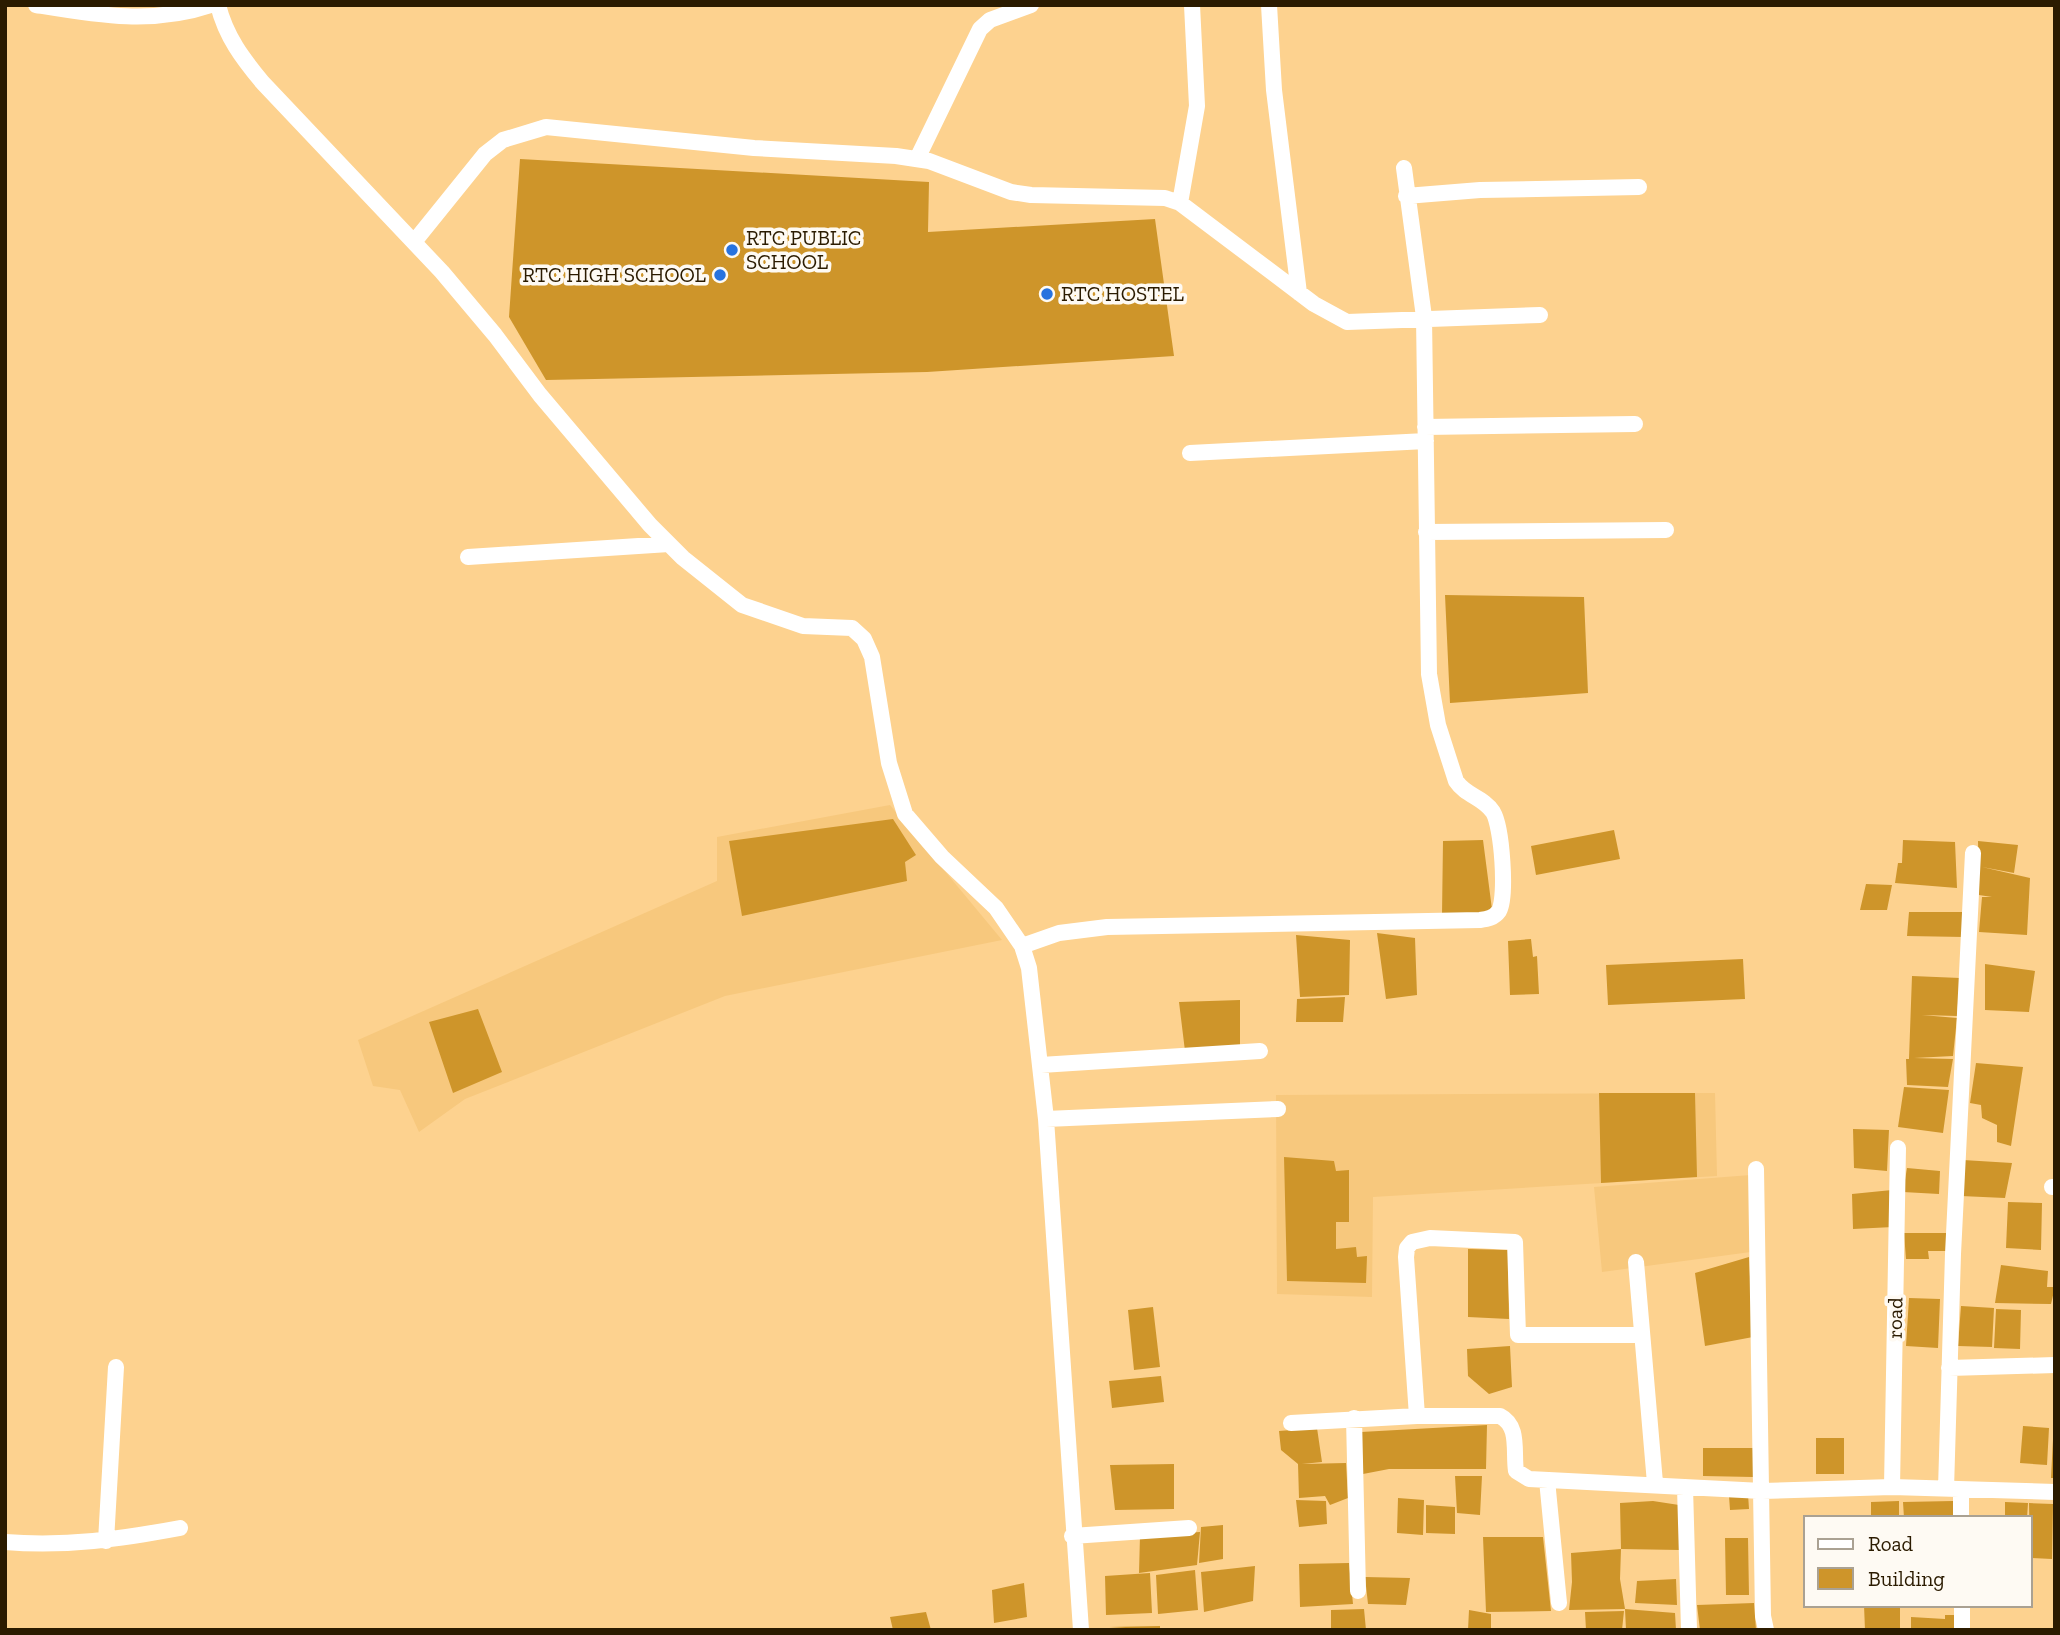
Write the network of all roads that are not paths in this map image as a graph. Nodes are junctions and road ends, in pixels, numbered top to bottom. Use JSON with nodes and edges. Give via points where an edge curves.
{"nodes":[{"id":1,"x":36,"y":5,"type":"edge"},
{"id":2,"x":211,"y":5,"type":"edge"},
{"id":3,"x":218,"y":5,"type":"edge"},
{"id":4,"x":1031,"y":5,"type":"edge"},
{"id":5,"x":1192,"y":5,"type":"edge"},
{"id":6,"x":1269,"y":5,"type":"edge"},
{"id":7,"x":917,"y":159,"type":"junction"},
{"id":8,"x":1404,"y":169,"type":"dead end"},
{"id":9,"x":1639,"y":187,"type":"dead end"},
{"id":10,"x":1406,"y":196,"type":"junction"},
{"id":11,"x":1180,"y":203,"type":"junction"},
{"id":12,"x":414,"y":242,"type":"junction"},
{"id":13,"x":1299,"y":293,"type":"junction"},
{"id":14,"x":1540,"y":315,"type":"dead end"},
{"id":15,"x":1424,"y":317,"type":"junction"},
{"id":16,"x":1635,"y":424,"type":"dead end"},
{"id":17,"x":1426,"y":434,"type":"junction"},
{"id":18,"x":1190,"y":453,"type":"dead end"},
{"id":19,"x":1666,"y":530,"type":"dead end"},
{"id":20,"x":1426,"y":532,"type":"junction"},
{"id":21,"x":669,"y":544,"type":"junction"},
{"id":22,"x":468,"y":557,"type":"dead end"},
{"id":23,"x":1973,"y":853,"type":"dead end"},
{"id":24,"x":1021,"y":946,"type":"junction"},
{"id":25,"x":1260,"y":1051,"type":"dead end"},
{"id":26,"x":1041,"y":1065,"type":"junction"},
{"id":27,"x":1278,"y":1110,"type":"dead end"},
{"id":28,"x":1046,"y":1119,"type":"junction"},
{"id":29,"x":1898,"y":1148,"type":"dead end"},
{"id":30,"x":1756,"y":1169,"type":"dead end"},
{"id":31,"x":1636,"y":1262,"type":"dead end"},
{"id":32,"x":1640,"y":1335,"type":"junction"},
{"id":33,"x":2055,"y":1365,"type":"edge"},
{"id":34,"x":116,"y":1367,"type":"dead end"},
{"id":35,"x":1949,"y":1368,"type":"junction"},
{"id":36,"x":1417,"y":1416,"type":"junction"},
{"id":37,"x":1354,"y":1418,"type":"junction"},
{"id":38,"x":1290,"y":1423,"type":"dead end"},
{"id":39,"x":1547,"y":1480,"type":"junction"},
{"id":40,"x":1655,"y":1483,"type":"junction"},
{"id":41,"x":1685,"y":1487,"type":"junction"},
{"id":42,"x":1892,"y":1487,"type":"junction"},
{"id":43,"x":1954,"y":1489,"type":"junction"},
{"id":44,"x":1762,"y":1491,"type":"junction"},
{"id":45,"x":2055,"y":1492,"type":"edge"},
{"id":46,"x":1961,"y":1516,"type":"edge"},
{"id":47,"x":180,"y":1528,"type":"dead end"},
{"id":48,"x":1189,"y":1528,"type":"dead end"},
{"id":49,"x":1072,"y":1536,"type":"junction"},
{"id":50,"x":106,"y":1541,"type":"junction"},
{"id":51,"x":5,"y":1542,"type":"edge"},
{"id":52,"x":1358,"y":1591,"type":"dead end"},
{"id":53,"x":1559,"y":1603,"type":"dead end"},
{"id":54,"x":1962,"y":1607,"type":"edge"},
{"id":55,"x":1081,"y":1630,"type":"edge"},
{"id":56,"x":1689,"y":1630,"type":"edge"},
{"id":57,"x":1766,"y":1630,"type":"edge"},
{"id":58,"x":1962,"y":1630,"type":"edge"}],
"edges":[{"from":1,"to":2,"type":"street","via":[[146,18],[170,17]]},
{"from":3,"to":12,"type":"street","via":[[239,54]]},
{"from":4,"to":7,"type":"street","via":[[980,29]]},
{"from":5,"to":11,"type":"street","via":[[1197,106]]},
{"from":6,"to":13,"type":"street","via":[[1274,90]]},
{"from":7,"to":11,"type":"street","via":[[1021,194],[1141,196]]},
{"from":7,"to":12,"type":"street","via":[[546,127],[503,140],[485,154]]},
{"from":8,"to":10,"type":"street"},
{"from":9,"to":10,"type":"street"},
{"from":10,"to":15,"type":"street"},
{"from":11,"to":13,"type":"street"},
{"from":12,"to":21,"type":"street"},
{"from":13,"to":15,"type":"street","via":[[1347,322]]},
{"from":14,"to":15,"type":"street"},
{"from":15,"to":17,"type":"street"},
{"from":16,"to":17,"type":"street"},
{"from":17,"to":18,"type":"street"},
{"from":17,"to":20,"type":"street"},
{"from":19,"to":20,"type":"street"},
{"from":20,"to":24,"type":"street","via":[[1432,696],[1455,781],[1463,792],[1483,801],[1498,825],[1502,897],[1493,917],[1107,927],[1059,933]]},
{"from":21,"to":22,"type":"street"},
{"from":21,"to":24,"type":"street","via":[[742,605],[803,626],[852,628],[864,639],[872,657],[889,763],[905,814],[996,908]]},
{"from":23,"to":35,"type":"street"},
{"from":24,"to":26,"type":"street","via":[[1034,996]]},
{"from":25,"to":26,"type":"street"},
{"from":26,"to":28,"type":"street"},
{"from":27,"to":28,"type":"street"},
{"from":28,"to":49,"type":"street"},
{"from":29,"to":42,"type":"street","name":"road"},
{"from":30,"to":44,"type":"street"},
{"from":31,"to":32,"type":"street"},
{"from":32,"to":36,"type":"street","via":[[1518,1335],[1515,1242],[1420,1238],[1407,1248],[1406,1257]]},
{"from":32,"to":40,"type":"street"},
{"from":33,"to":35,"type":"street"},
{"from":34,"to":50,"type":"street"},
{"from":35,"to":43,"type":"street"},
{"from":36,"to":37,"type":"street"},
{"from":36,"to":39,"type":"street","via":[[1500,1416],[1509,1420],[1516,1471],[1522,1478]]},
{"from":37,"to":38,"type":"street"},
{"from":37,"to":52,"type":"street"},
{"from":39,"to":40,"type":"street"},
{"from":39,"to":53,"type":"street"},
{"from":40,"to":41,"type":"street"},
{"from":41,"to":44,"type":"street"},
{"from":41,"to":56,"type":"street"},
{"from":42,"to":43,"type":"street"},
{"from":42,"to":44,"type":"street"},
{"from":43,"to":45,"type":"street"},
{"from":43,"to":46,"type":"street"},
{"from":44,"to":57,"type":"street"},
{"from":47,"to":50,"type":"street"},
{"from":48,"to":49,"type":"street"},
{"from":49,"to":55,"type":"street"},
{"from":50,"to":51,"type":"street","via":[[67,1545]]},
{"from":54,"to":58,"type":"street"}]}
